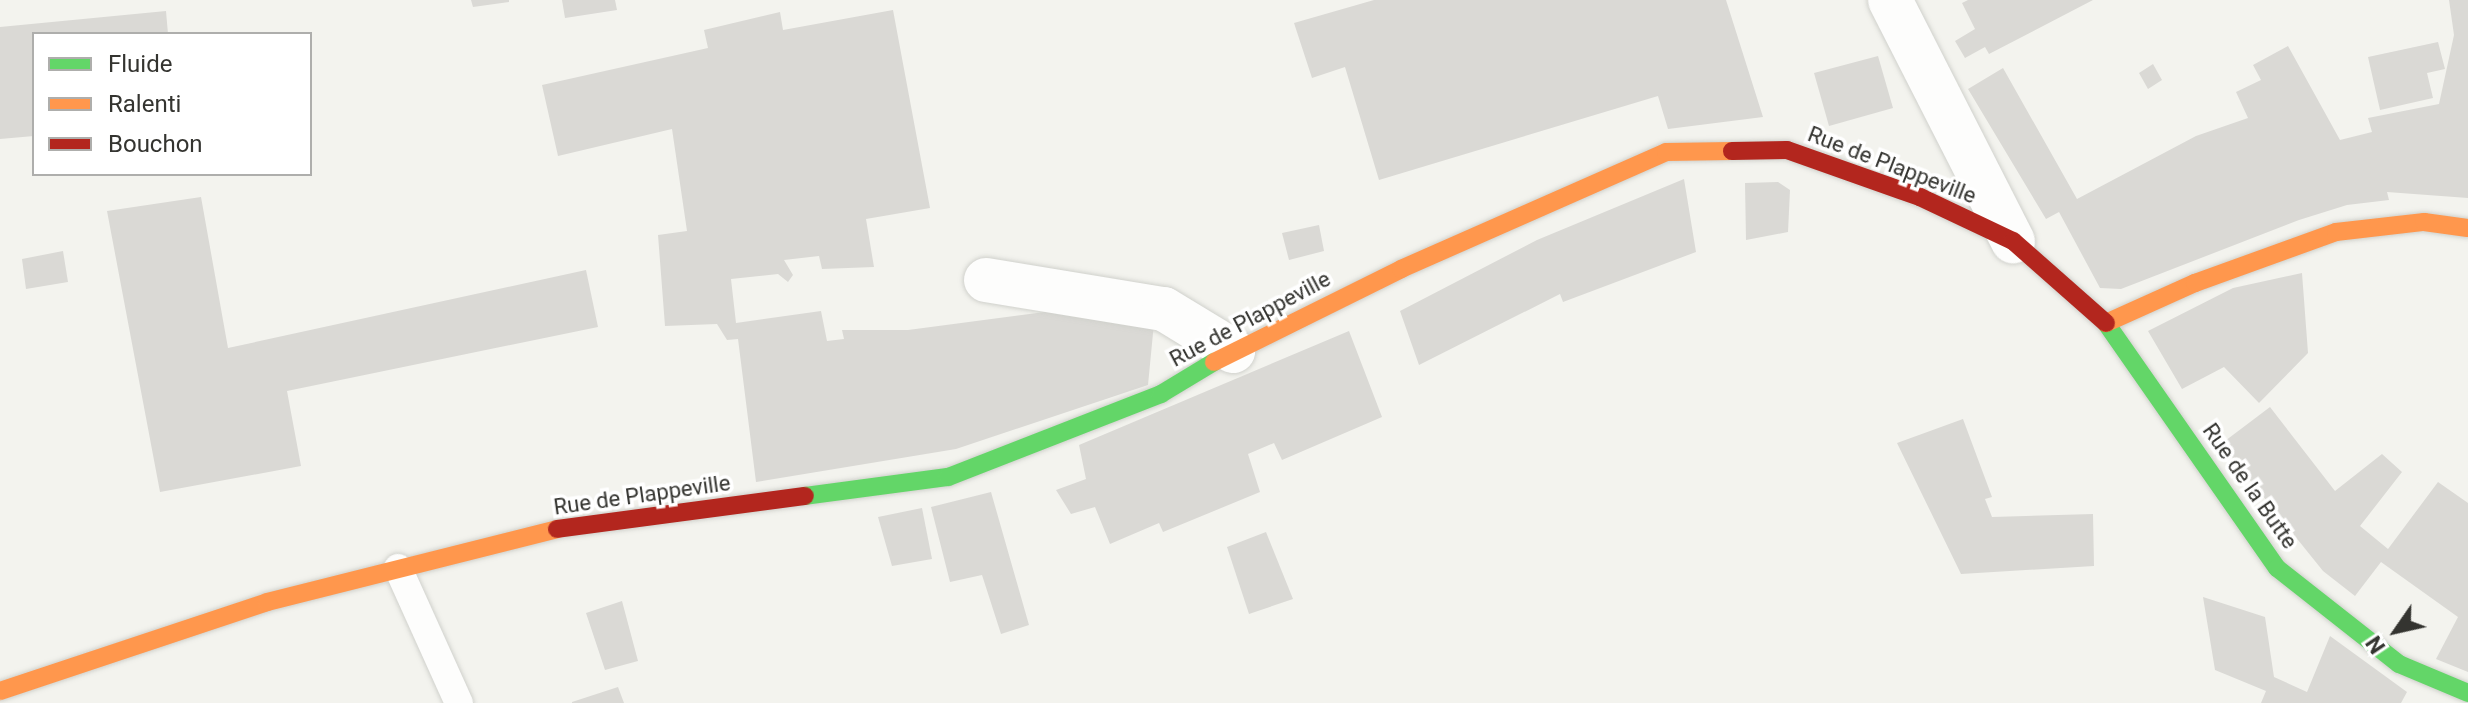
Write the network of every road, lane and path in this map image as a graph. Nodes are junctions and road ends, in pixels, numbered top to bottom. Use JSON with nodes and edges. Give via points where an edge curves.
{"nodes":[{"id":1,"x":1890,"y":0,"type":"edge"},
{"id":2,"x":2468,"y":228,"type":"edge"},
{"id":3,"x":2013,"y":241,"type":"junction"},
{"id":4,"x":986,"y":280,"type":"dead end"},
{"id":5,"x":2106,"y":323,"type":"junction"},
{"id":6,"x":1233,"y":351,"type":"junction"},
{"id":7,"x":398,"y":568,"type":"junction"},
{"id":8,"x":0,"y":691,"type":"edge"},
{"id":9,"x":2468,"y":693,"type":"edge"},
{"id":10,"x":459,"y":703,"type":"edge"}],
"edges":[{"from":1,"to":3,"type":"street"},
{"from":2,"to":5,"type":"street","via":[[2424,222],[2336,232],[2195,283]]},
{"from":3,"to":5,"type":"street","name":"Rue de Plappeville"},
{"from":3,"to":6,"type":"street","name":"Rue de Plappeville","via":[[1920,197],[1787,150],[1666,152],[1401,269]]},
{"from":4,"to":6,"type":"street","via":[[1164,309]]},
{"from":5,"to":9,"type":"street","name":"Rue de la Butte","via":[[2277,568],[2399,664]]},
{"from":6,"to":7,"type":"street","name":"Rue de Plappeville","via":[[1161,394],[948,477],[553,530]]},
{"from":7,"to":8,"type":"street","name":"Rue de Plappeville","via":[[267,602]]},
{"from":7,"to":10,"type":"lane"}]}
